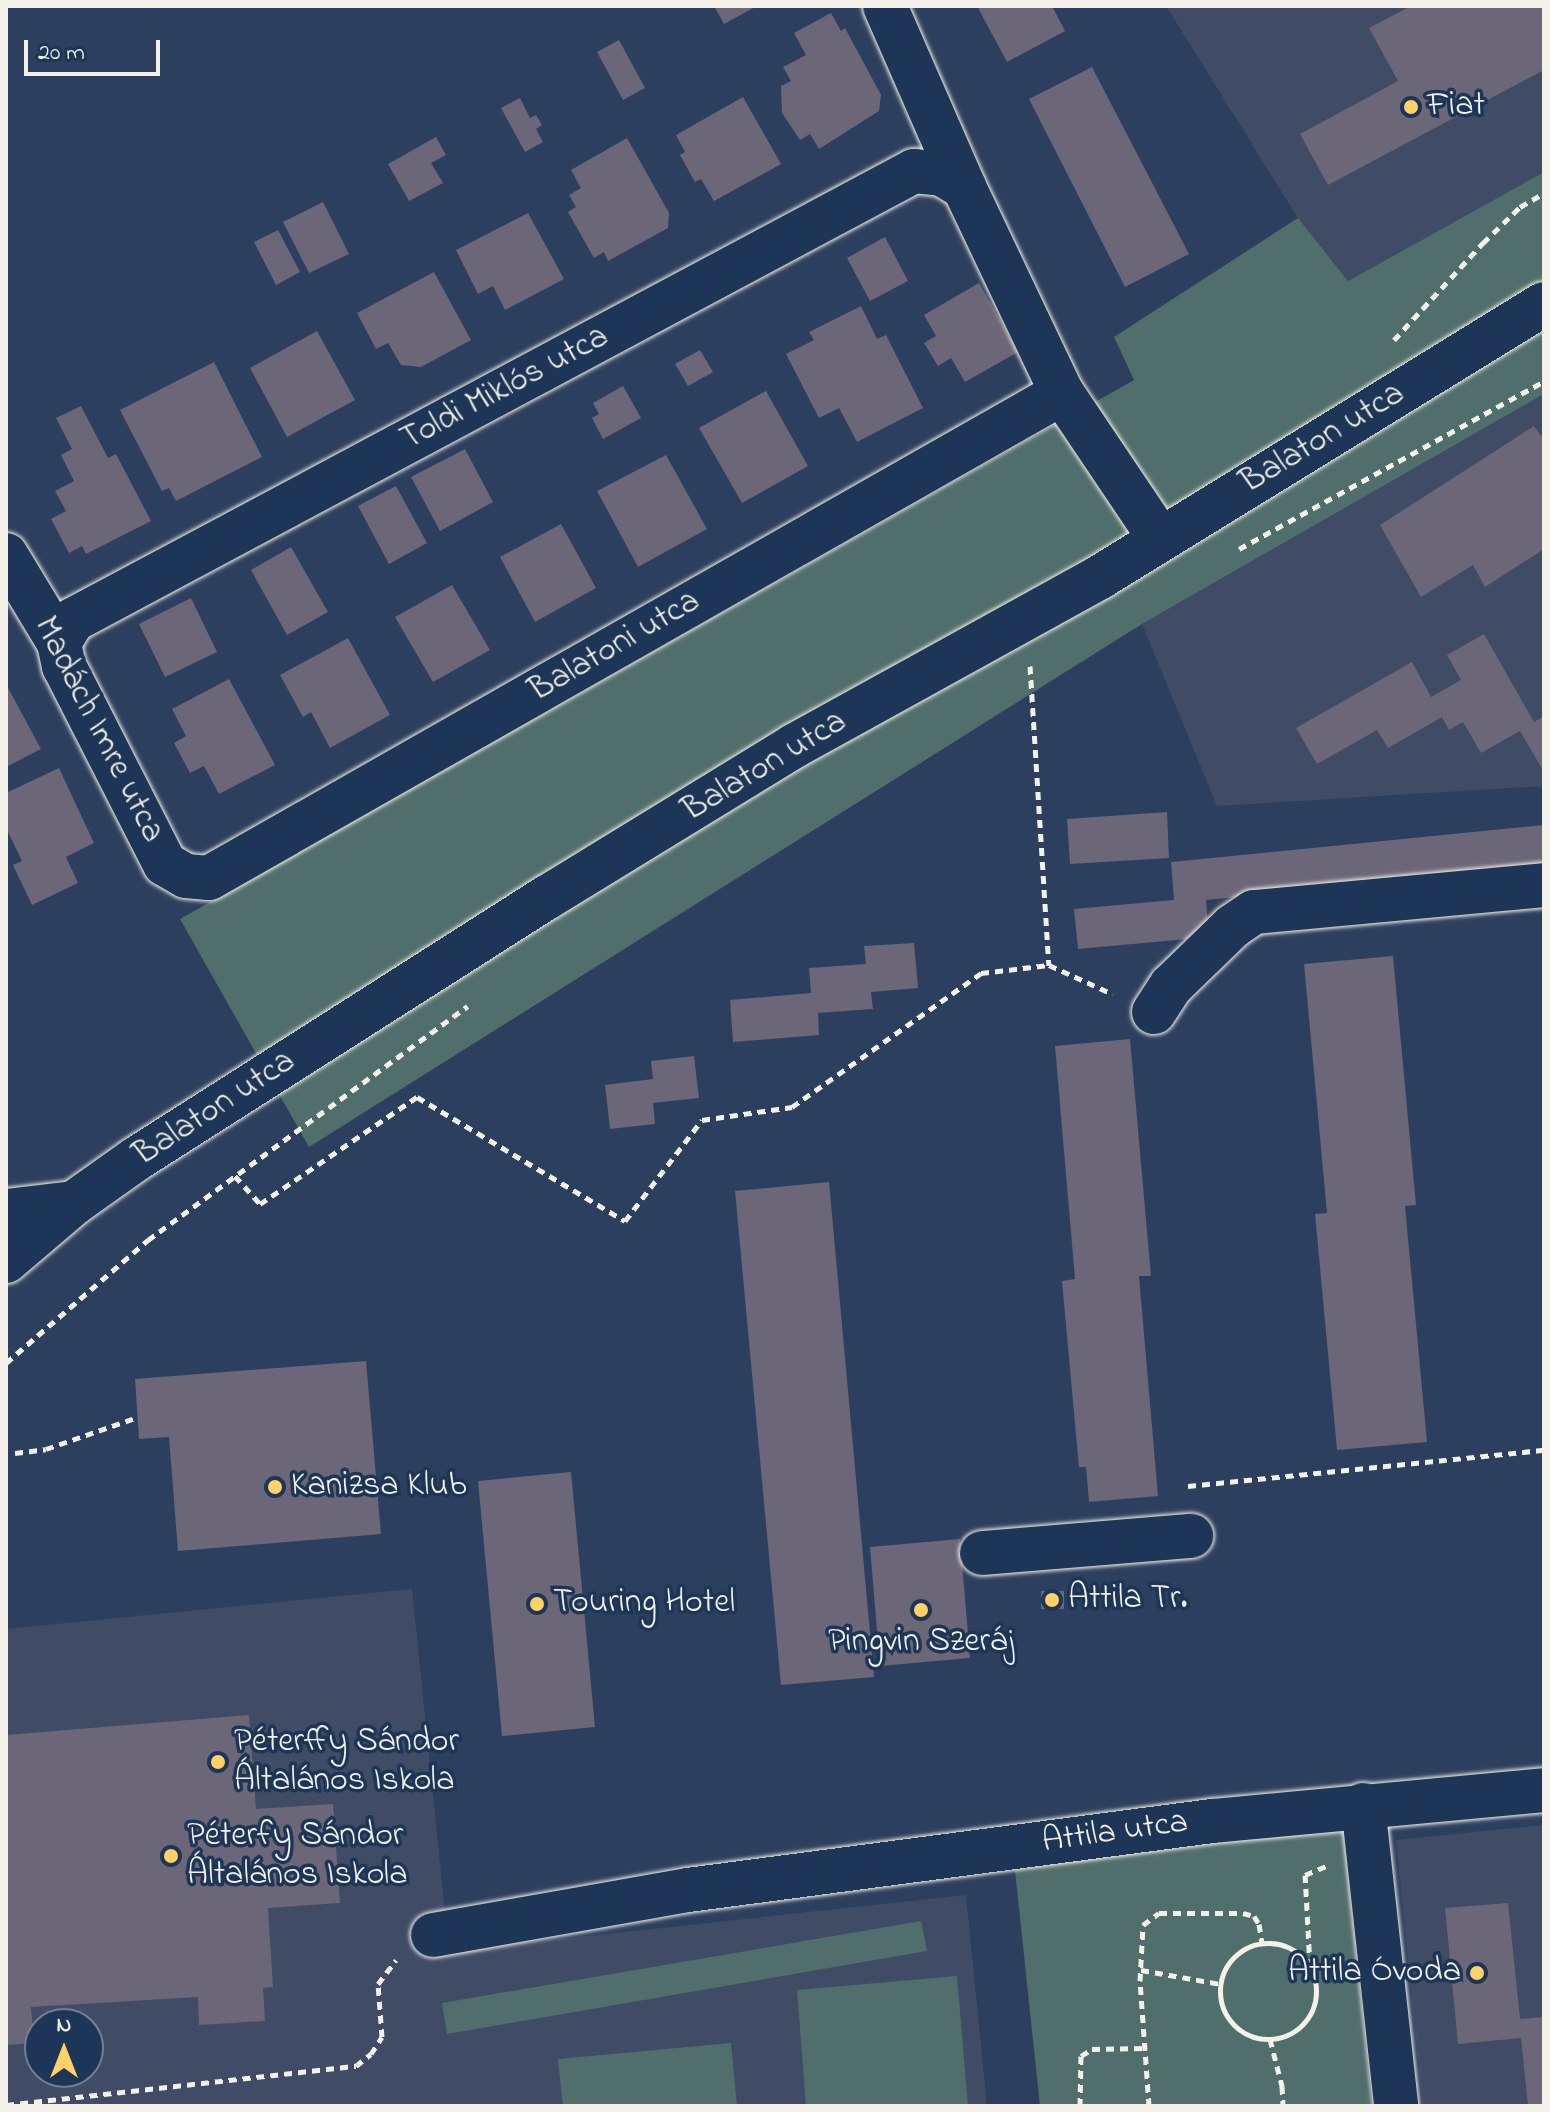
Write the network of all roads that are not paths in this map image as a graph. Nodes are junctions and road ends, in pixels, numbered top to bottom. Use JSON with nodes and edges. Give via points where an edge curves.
{"nodes":[{"id":1,"x":885,"y":6,"type":"edge"},
{"id":2,"x":964,"y":187,"type":"junction"},
{"id":3,"x":1544,"y":304,"type":"edge"},
{"id":4,"x":1062,"y":393,"type":"junction"},
{"id":5,"x":1160,"y":539,"type":"junction"},
{"id":6,"x":6,"y":555,"type":"edge"},
{"id":7,"x":59,"y":643,"type":"junction"},
{"id":8,"x":165,"y":864,"type":"joint"},
{"id":9,"x":1544,"y":885,"type":"edge"},
{"id":10,"x":1154,"y":1012,"type":"road end"},
{"id":11,"x":74,"y":1203,"type":"junction"},
{"id":12,"x":6,"y":1211,"type":"edge"},
{"id":13,"x":6,"y":1261,"type":"edge"},
{"id":14,"x":1191,"y":1536,"type":"dead end"},
{"id":15,"x":982,"y":1553,"type":"dead end"},
{"id":16,"x":1544,"y":1790,"type":"edge"},
{"id":17,"x":1365,"y":1826,"type":"junction"},
{"id":18,"x":433,"y":1935,"type":"road end"},
{"id":19,"x":1396,"y":2106,"type":"edge"}],
"edges":[{"from":1,"to":2,"type":"street"},
{"from":2,"to":4,"type":"street"},
{"from":2,"to":7,"type":"street","name":"Toldi Miklós utca","via":[[942,174],[914,171],[73,620]]},
{"from":3,"to":5,"type":"street","name":"Balaton utca"},
{"from":4,"to":5,"type":"street"},
{"from":4,"to":8,"type":"street","name":"Balatoni utca","via":[[209,878],[186,876]]},
{"from":5,"to":11,"type":"street","name":"Balaton utca","via":[[742,778]]},
{"from":6,"to":7,"type":"street","name":"Madách Imre utca"},
{"from":7,"to":8,"type":"street","name":"Madách Imre utca","via":[[64,666]]},
{"from":9,"to":10,"type":"street","via":[[1254,912],[1171,986]]},
{"from":11,"to":12,"type":"street"},
{"from":11,"to":13,"type":"street","name":"Balaton utca"},
{"from":14,"to":15,"type":"street"},
{"from":16,"to":17,"type":"street","name":"Attila utca"},
{"from":17,"to":18,"type":"street","name":"Attila utca","via":[[1212,1821],[688,1890]]},
{"from":17,"to":19,"type":"street"}]}
